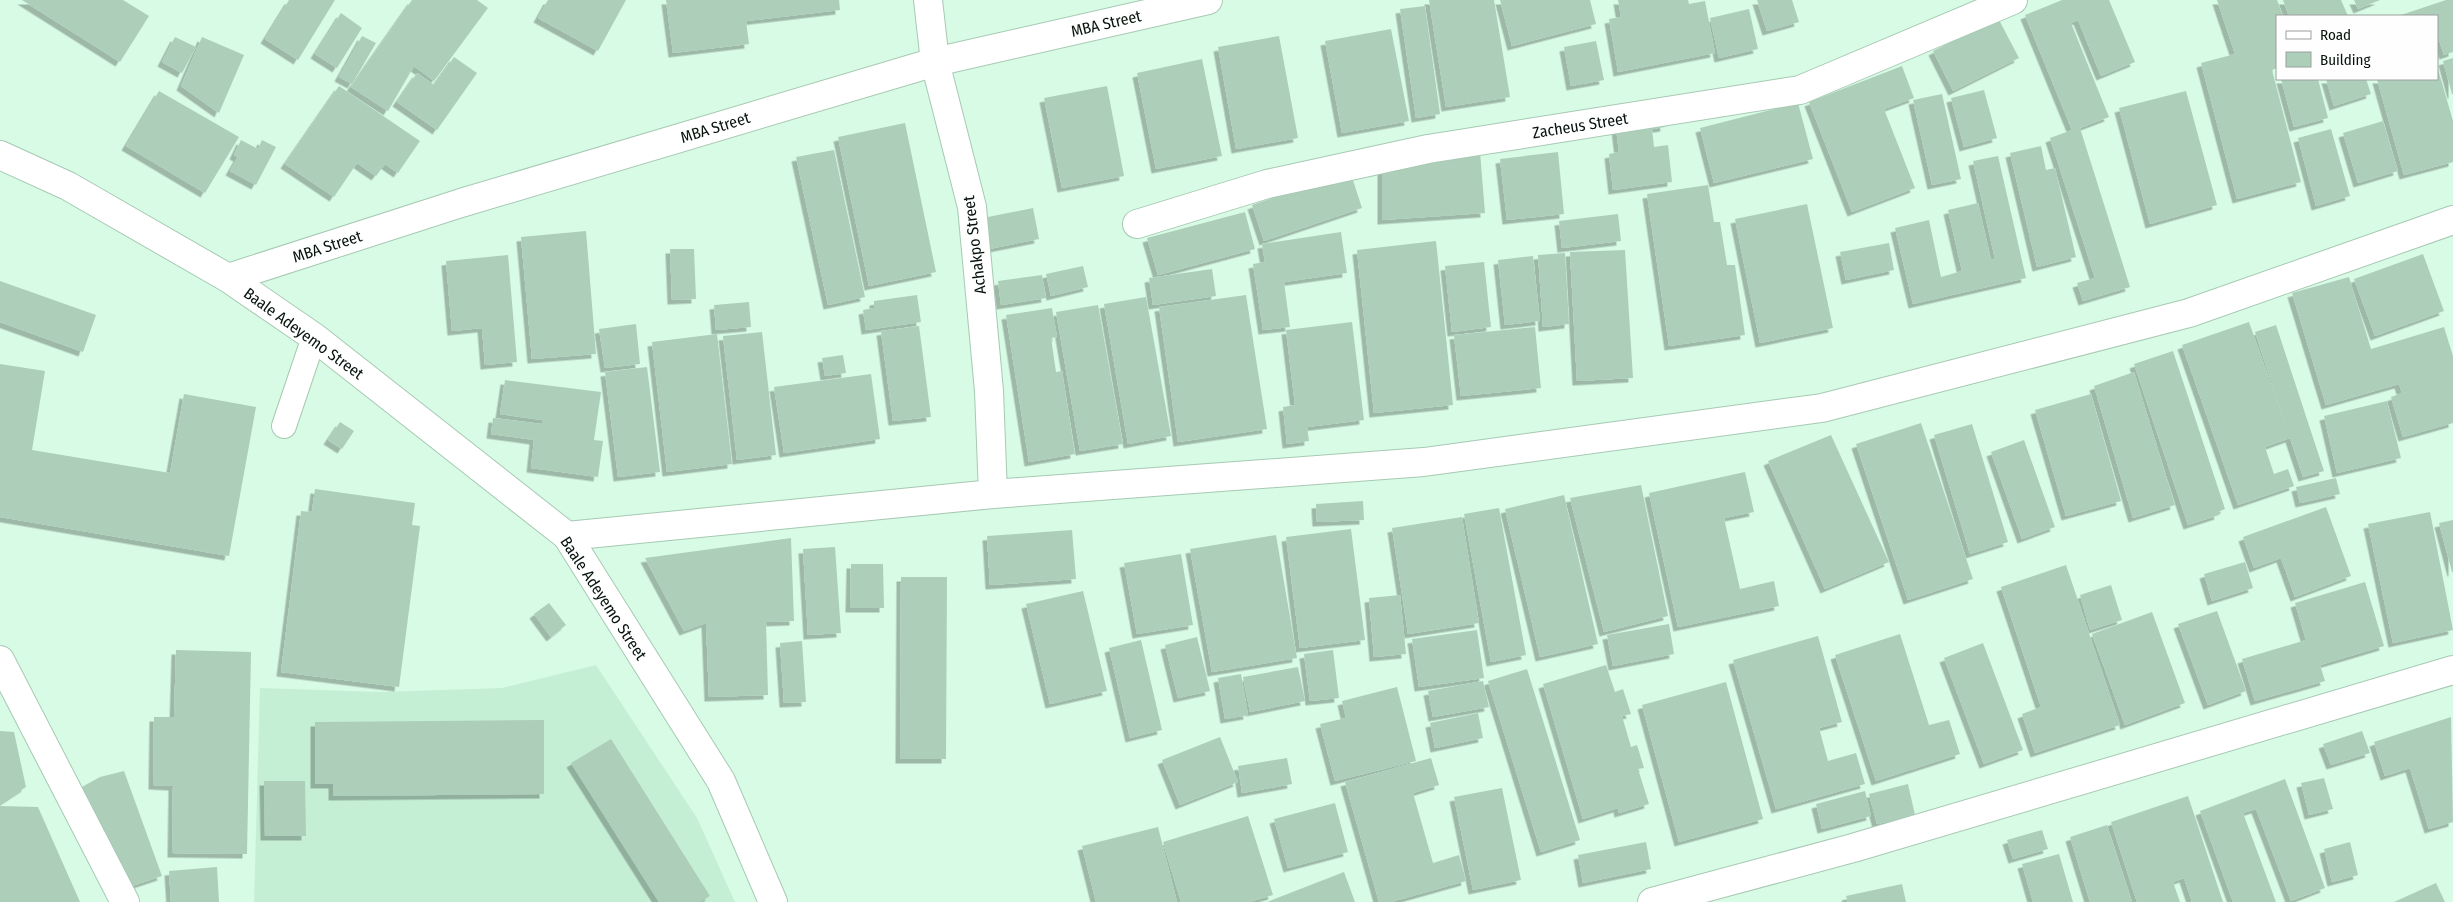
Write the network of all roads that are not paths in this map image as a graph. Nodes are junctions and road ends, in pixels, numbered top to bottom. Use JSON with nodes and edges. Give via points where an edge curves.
{"nodes":[{"id":1,"x":928,"y":0,"type":"edge"},
{"id":2,"x":1208,"y":0,"type":"edge"},
{"id":3,"x":2013,"y":0,"type":"edge"},
{"id":4,"x":934,"y":62,"type":"junction"},
{"id":5,"x":0,"y":155,"type":"edge"},
{"id":6,"x":2453,"y":220,"type":"edge"},
{"id":7,"x":1137,"y":224,"type":"dead end"},
{"id":8,"x":228,"y":278,"type":"junction"},
{"id":9,"x":314,"y":337,"type":"junction"},
{"id":10,"x":284,"y":426,"type":"dead end"},
{"id":11,"x":993,"y":494,"type":"junction"},
{"id":12,"x":567,"y":536,"type":"junction"},
{"id":13,"x":0,"y":660,"type":"edge"},
{"id":14,"x":2453,"y":670,"type":"edge"},
{"id":15,"x":125,"y":902,"type":"edge"},
{"id":16,"x":773,"y":902,"type":"edge"},
{"id":17,"x":1652,"y":902,"type":"edge"}],
"edges":[{"from":1,"to":4,"type":"street","name":"Achakpo Street"},
{"from":2,"to":4,"type":"street","name":"MBA Street"},
{"from":3,"to":7,"type":"street","name":"Zacheus Street","via":[[1800,90],[1428,149],[1267,184]]},
{"from":4,"to":8,"type":"street","name":"MBA Street","via":[[461,203]]},
{"from":4,"to":11,"type":"street","name":"Achakpo Street","via":[[972,207],[989,391]]},
{"from":5,"to":8,"type":"street","name":"Baale Adeyemo Street","via":[[68,186]]},
{"from":6,"to":11,"type":"street","via":[[2189,314],[1822,408],[1424,462]]},
{"from":8,"to":9,"type":"street","name":"Baale Adeyemo Street"},
{"from":9,"to":10,"type":"lane"},
{"from":9,"to":12,"type":"street","name":"Baale Adeyemo Street"},
{"from":11,"to":12,"type":"street"},
{"from":12,"to":16,"type":"street","name":"Baale Adeyemo Street","via":[[721,781]]},
{"from":13,"to":15,"type":"street"},
{"from":14,"to":17,"type":"street","via":[[1853,848]]}]}
